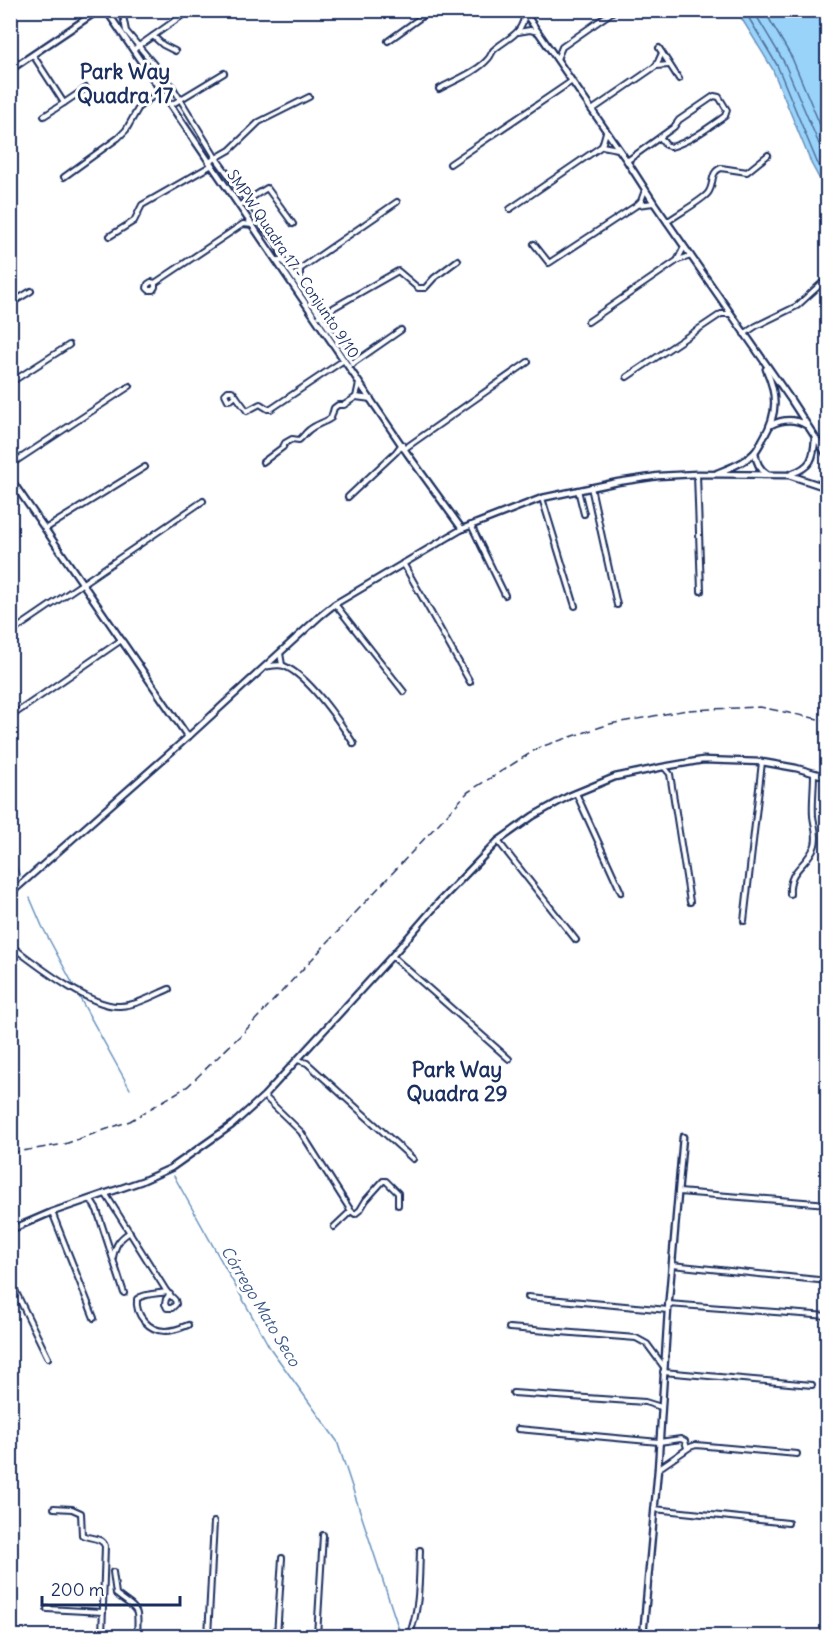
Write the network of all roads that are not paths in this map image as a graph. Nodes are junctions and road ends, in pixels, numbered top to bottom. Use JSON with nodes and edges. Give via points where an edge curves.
{"nodes":[{"id":1,"x":106,"y":10,"type":"edge"},
{"id":2,"x":122,"y":10,"type":"edge"},
{"id":3,"x":190,"y":10,"type":"edge"},
{"id":4,"x":431,"y":10,"type":"edge"},
{"id":5,"x":615,"y":10,"type":"edge"},
{"id":6,"x":96,"y":11,"type":"edge"},
{"id":7,"x":524,"y":12,"type":"edge"},
{"id":8,"x":538,"y":32,"type":"junction"},
{"id":9,"x":517,"y":33,"type":"junction"},
{"id":10,"x":153,"y":36,"type":"junction"},
{"id":11,"x":388,"y":41,"type":"dead end"},
{"id":12,"x":562,"y":47,"type":"junction"},
{"id":13,"x":136,"y":48,"type":"junction"},
{"id":14,"x":550,"y":48,"type":"junction"},
{"id":15,"x":175,"y":51,"type":"dead end"},
{"id":16,"x":33,"y":55,"type":"junction"},
{"id":17,"x":557,"y":59,"type":"junction"},
{"id":18,"x":669,"y":65,"type":"junction"},
{"id":19,"x":656,"y":66,"type":"junction"},
{"id":20,"x":10,"y":70,"type":"edge"},
{"id":21,"x":224,"y":73,"type":"dead end"},
{"id":22,"x":679,"y":79,"type":"dead end"},
{"id":23,"x":572,"y":81,"type":"junction"},
{"id":24,"x":86,"y":88,"type":"dead end"},
{"id":25,"x":439,"y":89,"type":"dead end"},
{"id":26,"x":161,"y":90,"type":"junction"},
{"id":27,"x":309,"y":97,"type":"dead end"},
{"id":28,"x":180,"y":99,"type":"junction"},
{"id":29,"x":64,"y":103,"type":"junction"},
{"id":30,"x":171,"y":105,"type":"junction"},
{"id":31,"x":592,"y":110,"type":"junction"},
{"id":32,"x":44,"y":116,"type":"dead end"},
{"id":33,"x":606,"y":132,"type":"junction"},
{"id":34,"x":660,"y":137,"type":"junction"},
{"id":35,"x":602,"y":146,"type":"junction"},
{"id":36,"x":618,"y":149,"type":"junction"},
{"id":37,"x":768,"y":155,"type":"dead end"},
{"id":38,"x":216,"y":158,"type":"junction"},
{"id":39,"x":627,"y":161,"type":"junction"},
{"id":40,"x":211,"y":164,"type":"junction"},
{"id":41,"x":450,"y":164,"type":"dead end"},
{"id":42,"x":64,"y":177,"type":"dead end"},
{"id":43,"x":645,"y":190,"type":"junction"},
{"id":44,"x":247,"y":201,"type":"junction"},
{"id":45,"x":397,"y":202,"type":"dead end"},
{"id":46,"x":654,"y":203,"type":"junction"},
{"id":47,"x":240,"y":205,"type":"junction"},
{"id":48,"x":637,"y":205,"type":"junction"},
{"id":49,"x":510,"y":209,"type":"dead end"},
{"id":50,"x":246,"y":214,"type":"junction"},
{"id":51,"x":667,"y":222,"type":"junction"},
{"id":52,"x":243,"y":224,"type":"junction"},
{"id":53,"x":292,"y":224,"type":"dead end"},
{"id":54,"x":254,"y":225,"type":"junction"},
{"id":55,"x":110,"y":237,"type":"dead end"},
{"id":56,"x":534,"y":244,"type":"dead end"},
{"id":57,"x":684,"y":247,"type":"junction"},
{"id":58,"x":691,"y":256,"type":"junction"},
{"id":59,"x":458,"y":260,"type":"dead end"},
{"id":60,"x":678,"y":260,"type":"junction"},
{"id":61,"x":281,"y":261,"type":"junction"},
{"id":62,"x":300,"y":269,"type":"junction"},
{"id":63,"x":155,"y":283,"type":"dead end"},
{"id":64,"x":821,"y":284,"type":"dead end"},
{"id":65,"x":300,"y":285,"type":"junction"},
{"id":66,"x":31,"y":291,"type":"dead end"},
{"id":67,"x":300,"y":294,"type":"junction"},
{"id":68,"x":10,"y":304,"type":"edge"},
{"id":69,"x":724,"y":304,"type":"junction"},
{"id":70,"x":721,"y":314,"type":"junction"},
{"id":71,"x":730,"y":314,"type":"junction"},
{"id":72,"x":318,"y":317,"type":"junction"},
{"id":73,"x":588,"y":322,"type":"dead end"},
{"id":74,"x":401,"y":330,"type":"dead end"},
{"id":75,"x":744,"y":334,"type":"junction"},
{"id":76,"x":69,"y":345,"type":"dead end"},
{"id":77,"x":340,"y":353,"type":"junction"},
{"id":78,"x":344,"y":360,"type":"junction"},
{"id":79,"x":763,"y":361,"type":"junction"},
{"id":80,"x":528,"y":362,"type":"dead end"},
{"id":81,"x":337,"y":363,"type":"junction"},
{"id":82,"x":351,"y":365,"type":"junction"},
{"id":83,"x":627,"y":377,"type":"dead end"},
{"id":84,"x":359,"y":382,"type":"junction"},
{"id":85,"x":10,"y":383,"type":"edge"},
{"id":86,"x":130,"y":386,"type":"dead end"},
{"id":87,"x":236,"y":396,"type":"dead end"},
{"id":88,"x":356,"y":397,"type":"junction"},
{"id":89,"x":371,"y":399,"type":"junction"},
{"id":90,"x":771,"y":424,"type":"junction"},
{"id":91,"x":807,"y":425,"type":"junction"},
{"id":92,"x":815,"y":438,"type":"junction"},
{"id":93,"x":404,"y":448,"type":"junction"},
{"id":94,"x":396,"y":452,"type":"junction"},
{"id":95,"x":755,"y":452,"type":"junction"},
{"id":96,"x":828,"y":457,"type":"edge"},
{"id":97,"x":263,"y":462,"type":"dead end"},
{"id":98,"x":10,"y":465,"type":"edge"},
{"id":99,"x":145,"y":468,"type":"dead end"},
{"id":100,"x":697,"y":474,"type":"junction"},
{"id":101,"x":713,"y":474,"type":"junction"},
{"id":102,"x":767,"y":474,"type":"junction"},
{"id":103,"x":789,"y":475,"type":"junction"},
{"id":104,"x":10,"y":478,"type":"edge"},
{"id":105,"x":591,"y":487,"type":"junction"},
{"id":106,"x":828,"y":488,"type":"edge"},
{"id":107,"x":578,"y":490,"type":"junction"},
{"id":108,"x":348,"y":497,"type":"dead end"},
{"id":109,"x":542,"y":498,"type":"junction"},
{"id":110,"x":202,"y":501,"type":"dead end"},
{"id":111,"x":584,"y":514,"type":"dead end"},
{"id":112,"x":471,"y":525,"type":"junction"},
{"id":113,"x":45,"y":529,"type":"junction"},
{"id":114,"x":462,"y":529,"type":"junction"},
{"id":115,"x":403,"y":563,"type":"junction"},
{"id":116,"x":82,"y":584,"type":"junction"},
{"id":117,"x":701,"y":591,"type":"dead end"},
{"id":118,"x":505,"y":595,"type":"dead end"},
{"id":119,"x":335,"y":604,"type":"junction"},
{"id":120,"x":617,"y":605,"type":"dead end"},
{"id":121,"x":575,"y":606,"type":"dead end"},
{"id":122,"x":10,"y":633,"type":"edge"},
{"id":123,"x":120,"y":640,"type":"junction"},
{"id":124,"x":280,"y":653,"type":"junction"},
{"id":125,"x":282,"y":665,"type":"junction"},
{"id":126,"x":265,"y":668,"type":"junction"},
{"id":127,"x":470,"y":682,"type":"dead end"},
{"id":128,"x":404,"y":692,"type":"dead end"},
{"id":129,"x":10,"y":717,"type":"edge"},
{"id":130,"x":188,"y":737,"type":"junction"},
{"id":131,"x":354,"y":744,"type":"dead end"},
{"id":132,"x":762,"y":762,"type":"junction"},
{"id":133,"x":674,"y":765,"type":"junction"},
{"id":134,"x":663,"y":767,"type":"junction"},
{"id":135,"x":814,"y":773,"type":"junction"},
{"id":136,"x":670,"y":774,"type":"junction"},
{"id":137,"x":828,"y":777,"type":"edge"},
{"id":138,"x":576,"y":793,"type":"junction"},
{"id":139,"x":498,"y":841,"type":"junction"},
{"id":140,"x":621,"y":892,"type":"dead end"},
{"id":141,"x":10,"y":894,"type":"edge"},
{"id":142,"x":790,"y":894,"type":"dead end"},
{"id":143,"x":690,"y":902,"type":"dead end"},
{"id":144,"x":744,"y":921,"type":"dead end"},
{"id":145,"x":576,"y":940,"type":"dead end"},
{"id":146,"x":10,"y":945,"type":"edge"},
{"id":147,"x":392,"y":956,"type":"junction"},
{"id":148,"x":169,"y":989,"type":"dead end"},
{"id":149,"x":304,"y":1052,"type":"junction"},
{"id":150,"x":509,"y":1059,"type":"dead end"},
{"id":151,"x":298,"y":1060,"type":"junction"},
{"id":152,"x":307,"y":1063,"type":"junction"},
{"id":153,"x":264,"y":1096,"type":"junction"},
{"id":154,"x":683,"y":1137,"type":"dead end"},
{"id":155,"x":413,"y":1159,"type":"dead end"},
{"id":156,"x":679,"y":1192,"type":"junction"},
{"id":157,"x":105,"y":1193,"type":"junction"},
{"id":158,"x":90,"y":1199,"type":"junction"},
{"id":159,"x":828,"y":1204,"type":"edge"},
{"id":160,"x":398,"y":1205,"type":"dead end"},
{"id":161,"x":351,"y":1211,"type":"junction"},
{"id":162,"x":52,"y":1212,"type":"junction"},
{"id":163,"x":334,"y":1227,"type":"dead end"},
{"id":164,"x":10,"y":1230,"type":"edge"},
{"id":165,"x":130,"y":1232,"type":"junction"},
{"id":166,"x":113,"y":1258,"type":"junction"},
{"id":167,"x":672,"y":1265,"type":"junction"},
{"id":168,"x":10,"y":1280,"type":"edge"},
{"id":169,"x":828,"y":1281,"type":"edge"},
{"id":170,"x":124,"y":1293,"type":"dead end"},
{"id":171,"x":528,"y":1297,"type":"dead end"},
{"id":172,"x":668,"y":1304,"type":"junction"},
{"id":173,"x":668,"y":1310,"type":"junction"},
{"id":174,"x":828,"y":1316,"type":"edge"},
{"id":175,"x":94,"y":1317,"type":"dead end"},
{"id":176,"x":188,"y":1325,"type":"dead end"},
{"id":177,"x":509,"y":1328,"type":"dead end"},
{"id":178,"x":48,"y":1358,"type":"dead end"},
{"id":179,"x":664,"y":1370,"type":"junction"},
{"id":180,"x":812,"y":1385,"type":"dead end"},
{"id":181,"x":513,"y":1392,"type":"dead end"},
{"id":182,"x":661,"y":1407,"type":"junction"},
{"id":183,"x":518,"y":1429,"type":"dead end"},
{"id":184,"x":659,"y":1442,"type":"junction"},
{"id":185,"x":687,"y":1448,"type":"junction"},
{"id":186,"x":797,"y":1454,"type":"dead end"},
{"id":187,"x":658,"y":1470,"type":"junction"},
{"id":188,"x":54,"y":1508,"type":"dead end"},
{"id":189,"x":654,"y":1509,"type":"junction"},
{"id":190,"x":214,"y":1522,"type":"dead end"},
{"id":191,"x":788,"y":1523,"type":"dead end"},
{"id":192,"x":323,"y":1535,"type":"dead end"},
{"id":193,"x":420,"y":1550,"type":"dead end"},
{"id":194,"x":282,"y":1558,"type":"dead end"},
{"id":195,"x":113,"y":1572,"type":"dead end"},
{"id":196,"x":47,"y":1609,"type":"dead end"},
{"id":197,"x":103,"y":1612,"type":"junction"},
{"id":198,"x":102,"y":1636,"type":"edge"},
{"id":199,"x":137,"y":1636,"type":"edge"},
{"id":200,"x":208,"y":1636,"type":"edge"},
{"id":201,"x":277,"y":1636,"type":"edge"},
{"id":202,"x":317,"y":1636,"type":"edge"},
{"id":203,"x":409,"y":1636,"type":"edge"},
{"id":204,"x":643,"y":1636,"type":"edge"}],
"edges":[{"from":1,"to":13,"type":"street","name":"SMPW Quadra 17 - Conjunto 9/10"},
{"from":2,"to":13,"type":"street","via":[[126,31]]},
{"from":3,"to":10,"type":"street"},
{"from":4,"to":11,"type":"street"},
{"from":5,"to":12,"type":"street"},
{"from":6,"to":16,"type":"street"},
{"from":7,"to":8,"type":"street"},
{"from":7,"to":9,"type":"street"},
{"from":8,"to":9,"type":"street"},
{"from":8,"to":14,"type":"street"},
{"from":9,"to":25,"type":"street","via":[[465,76]]},
{"from":10,"to":13,"type":"street"},
{"from":10,"to":15,"type":"street"},
{"from":12,"to":14,"type":"street"},
{"from":12,"to":17,"type":"street"},
{"from":13,"to":26,"type":"street","name":"SMPW Quadra 17 - Conjunto 9/10"},
{"from":13,"to":28,"type":"street"},
{"from":14,"to":17,"type":"street"},
{"from":16,"to":20,"type":"street"},
{"from":16,"to":29,"type":"street"},
{"from":17,"to":23,"type":"street"},
{"from":18,"to":19,"type":"street"},
{"from":18,"to":19,"type":"street","via":[[660,51]]},
{"from":18,"to":22,"type":"street"},
{"from":19,"to":31,"type":"street"},
{"from":21,"to":28,"type":"street"},
{"from":23,"to":31,"type":"street"},
{"from":23,"to":41,"type":"street"},
{"from":24,"to":29,"type":"street"},
{"from":26,"to":30,"type":"street","name":"SMPW Quadra 17 - Conjunto 9/10"},
{"from":26,"to":42,"type":"street","via":[[139,106],[118,138]]},
{"from":27,"to":38,"type":"street","via":[[260,122]]},
{"from":28,"to":30,"type":"street"},
{"from":28,"to":38,"type":"street"},
{"from":29,"to":32,"type":"street"},
{"from":30,"to":40,"type":"street","name":"SMPW Quadra 17 - Conjunto 9/10"},
{"from":31,"to":33,"type":"street"},
{"from":33,"to":35,"type":"street"},
{"from":33,"to":36,"type":"street"},
{"from":34,"to":34,"type":"street","via":[[714,96],[727,110],[725,116],[691,140],[671,147]]},
{"from":34,"to":39,"type":"street"},
{"from":35,"to":36,"type":"street"},
{"from":35,"to":49,"type":"street"},
{"from":36,"to":39,"type":"street"},
{"from":37,"to":51,"type":"street","via":[[747,172],[717,169],[707,194]]},
{"from":38,"to":40,"type":"street"},
{"from":38,"to":44,"type":"street"},
{"from":39,"to":43,"type":"street"},
{"from":40,"to":47,"type":"street","name":"SMPW Quadra 17 - Conjunto 9/10"},
{"from":40,"to":55,"type":"street","via":[[142,205],[134,221]]},
{"from":43,"to":46,"type":"street"},
{"from":43,"to":48,"type":"street"},
{"from":44,"to":47,"type":"street"},
{"from":44,"to":53,"type":"street","via":[[267,188]]},
{"from":44,"to":61,"type":"street","via":[[276,241]]},
{"from":45,"to":62,"type":"street"},
{"from":46,"to":48,"type":"street"},
{"from":46,"to":51,"type":"street"},
{"from":47,"to":50,"type":"street","name":"SMPW Quadra 17 - Conjunto 9/10"},
{"from":48,"to":56,"type":"street","via":[[549,262]]},
{"from":50,"to":52,"type":"street"},
{"from":50,"to":54,"type":"street","name":"SMPW Quadra 17 - Conjunto 9/10"},
{"from":51,"to":57,"type":"street"},
{"from":52,"to":54,"type":"street"},
{"from":52,"to":63,"type":"street"},
{"from":54,"to":61,"type":"street","name":"SMPW Quadra 17 - Conjunto 9/10"},
{"from":57,"to":58,"type":"street"},
{"from":57,"to":60,"type":"street"},
{"from":58,"to":60,"type":"street"},
{"from":58,"to":69,"type":"street"},
{"from":59,"to":72,"type":"street","via":[[425,288],[418,288],[398,271]]},
{"from":60,"to":73,"type":"street"},
{"from":61,"to":62,"type":"street"},
{"from":61,"to":65,"type":"street"},
{"from":61,"to":67,"type":"street","name":"SMPW Quadra 17 - Conjunto 9/10"},
{"from":62,"to":65,"type":"street"},
{"from":64,"to":75,"type":"street","via":[[797,306]]},
{"from":65,"to":67,"type":"street"},
{"from":65,"to":72,"type":"street"},
{"from":66,"to":68,"type":"street"},
{"from":67,"to":72,"type":"street","name":"SMPW Quadra 17 - Conjunto 9/10"},
{"from":69,"to":70,"type":"street"},
{"from":69,"to":71,"type":"street"},
{"from":70,"to":71,"type":"street"},
{"from":70,"to":83,"type":"street"},
{"from":71,"to":75,"type":"street"},
{"from":72,"to":77,"type":"street","name":"SMPW Quadra 17 - Conjunto 9/10"},
{"from":72,"to":82,"type":"street"},
{"from":74,"to":82,"type":"street"},
{"from":75,"to":79,"type":"street"},
{"from":76,"to":85,"type":"street"},
{"from":77,"to":78,"type":"street","name":"SMPW Quadra 17 - Conjunto 9/10"},
{"from":77,"to":81,"type":"street"},
{"from":78,"to":81,"type":"street"},
{"from":78,"to":82,"type":"street","name":"SMPW Quadra 17 - Conjunto 9/10"},
{"from":79,"to":90,"type":"street","via":[[775,402]]},
{"from":79,"to":91,"type":"street"},
{"from":80,"to":93,"type":"street"},
{"from":81,"to":87,"type":"street","via":[[271,409],[260,404],[247,411]]},
{"from":82,"to":84,"type":"street","name":"SMPW Quadra 17 - Conjunto 9/10"},
{"from":84,"to":88,"type":"street"},
{"from":84,"to":89,"type":"street","name":"SMPW Quadra 17 - Conjunto 9/10"},
{"from":86,"to":98,"type":"street"},
{"from":88,"to":89,"type":"street"},
{"from":88,"to":97,"type":"street","via":[[338,405],[326,422],[307,431],[299,440],[285,443]]},
{"from":89,"to":93,"type":"street","name":"SMPW Quadra 17 - Conjunto 9/10"},
{"from":90,"to":91,"type":"street","via":[[794,420]]},
{"from":90,"to":95,"type":"street"},
{"from":91,"to":92,"type":"street"},
{"from":92,"to":96,"type":"street"},
{"from":92,"to":103,"type":"street","via":[[811,461]]},
{"from":93,"to":94,"type":"street"},
{"from":93,"to":94,"type":"street"},
{"from":93,"to":114,"type":"street","name":"SMPW Quadra 17 - Conjunto 9/10"},
{"from":94,"to":108,"type":"street"},
{"from":95,"to":101,"type":"street"},
{"from":95,"to":102,"type":"street","via":[[757,462]]},
{"from":99,"to":113,"type":"street"},
{"from":100,"to":101,"type":"street"},
{"from":100,"to":105,"type":"street"},
{"from":100,"to":117,"type":"street"},
{"from":101,"to":102,"type":"street"},
{"from":102,"to":103,"type":"street"},
{"from":103,"to":106,"type":"street"},
{"from":104,"to":113,"type":"street"},
{"from":105,"to":107,"type":"street"},
{"from":105,"to":120,"type":"street"},
{"from":107,"to":109,"type":"street"},
{"from":107,"to":111,"type":"street"},
{"from":109,"to":112,"type":"street"},
{"from":109,"to":121,"type":"street"},
{"from":110,"to":116,"type":"street"},
{"from":112,"to":114,"type":"street"},
{"from":112,"to":118,"type":"street"},
{"from":113,"to":116,"type":"street"},
{"from":114,"to":115,"type":"street"},
{"from":115,"to":119,"type":"street"},
{"from":115,"to":127,"type":"street"},
{"from":116,"to":122,"type":"street"},
{"from":116,"to":123,"type":"street"},
{"from":119,"to":124,"type":"street"},
{"from":119,"to":128,"type":"street"},
{"from":123,"to":129,"type":"street"},
{"from":123,"to":130,"type":"street"},
{"from":124,"to":125,"type":"street"},
{"from":124,"to":126,"type":"street"},
{"from":125,"to":126,"type":"street"},
{"from":125,"to":131,"type":"street","via":[[314,690]]},
{"from":126,"to":130,"type":"street"},
{"from":130,"to":141,"type":"street"},
{"from":132,"to":133,"type":"street","via":[[703,760]]},
{"from":132,"to":135,"type":"street"},
{"from":132,"to":144,"type":"street"},
{"from":133,"to":134,"type":"street"},
{"from":133,"to":136,"type":"street"},
{"from":134,"to":136,"type":"street"},
{"from":134,"to":138,"type":"street","via":[[615,777]]},
{"from":135,"to":137,"type":"street"},
{"from":135,"to":142,"type":"street","via":[[815,843],[792,876]]},
{"from":136,"to":143,"type":"street"},
{"from":138,"to":139,"type":"street"},
{"from":138,"to":140,"type":"street"},
{"from":139,"to":145,"type":"street"},
{"from":139,"to":147,"type":"street"},
{"from":146,"to":148,"type":"street","via":[[54,978],[98,1002],[118,1006],[140,1002]]},
{"from":147,"to":149,"type":"street"},
{"from":147,"to":150,"type":"street"},
{"from":149,"to":151,"type":"street"},
{"from":149,"to":152,"type":"street"},
{"from":151,"to":152,"type":"street"},
{"from":151,"to":153,"type":"street"},
{"from":152,"to":155,"type":"street"},
{"from":153,"to":157,"type":"street","via":[[232,1125],[171,1168]]},
{"from":153,"to":161,"type":"street","via":[[301,1132]]},
{"from":154,"to":156,"type":"street"},
{"from":156,"to":159,"type":"street"},
{"from":156,"to":167,"type":"street"},
{"from":157,"to":158,"type":"street"},
{"from":157,"to":165,"type":"street"},
{"from":158,"to":162,"type":"street"},
{"from":158,"to":166,"type":"street"},
{"from":160,"to":161,"type":"street","via":[[398,1193],[383,1181],[360,1210],[355,1214]]},
{"from":161,"to":163,"type":"street"},
{"from":162,"to":164,"type":"street"},
{"from":162,"to":175,"type":"street"},
{"from":165,"to":166,"type":"street","via":[[120,1238]]},
{"from":165,"to":176,"type":"street","via":[[168,1293],[137,1299],[142,1318],[154,1329],[163,1331]]},
{"from":166,"to":170,"type":"street"},
{"from":167,"to":169,"type":"street"},
{"from":167,"to":172,"type":"street"},
{"from":168,"to":178,"type":"street"},
{"from":171,"to":173,"type":"street"},
{"from":172,"to":173,"type":"street"},
{"from":172,"to":174,"type":"street"},
{"from":173,"to":179,"type":"street"},
{"from":177,"to":179,"type":"street","via":[[636,1338],[647,1344]]},
{"from":179,"to":180,"type":"street"},
{"from":179,"to":182,"type":"street"},
{"from":181,"to":182,"type":"street","via":[[645,1402]]},
{"from":182,"to":184,"type":"street"},
{"from":183,"to":184,"type":"street"},
{"from":184,"to":185,"type":"street","via":[[681,1439]]},
{"from":184,"to":187,"type":"street"},
{"from":185,"to":186,"type":"street","via":[[696,1445]]},
{"from":185,"to":187,"type":"street"},
{"from":187,"to":189,"type":"street"},
{"from":188,"to":197,"type":"street","via":[[78,1510],[82,1535],[104,1542]]},
{"from":189,"to":191,"type":"street"},
{"from":189,"to":204,"type":"street"},
{"from":190,"to":200,"type":"street"},
{"from":192,"to":202,"type":"street"},
{"from":193,"to":203,"type":"street","via":[[415,1621]]},
{"from":194,"to":201,"type":"street"},
{"from":195,"to":199,"type":"street","via":[[116,1594],[136,1611]]},
{"from":196,"to":197,"type":"street"},
{"from":197,"to":198,"type":"street"}]}
